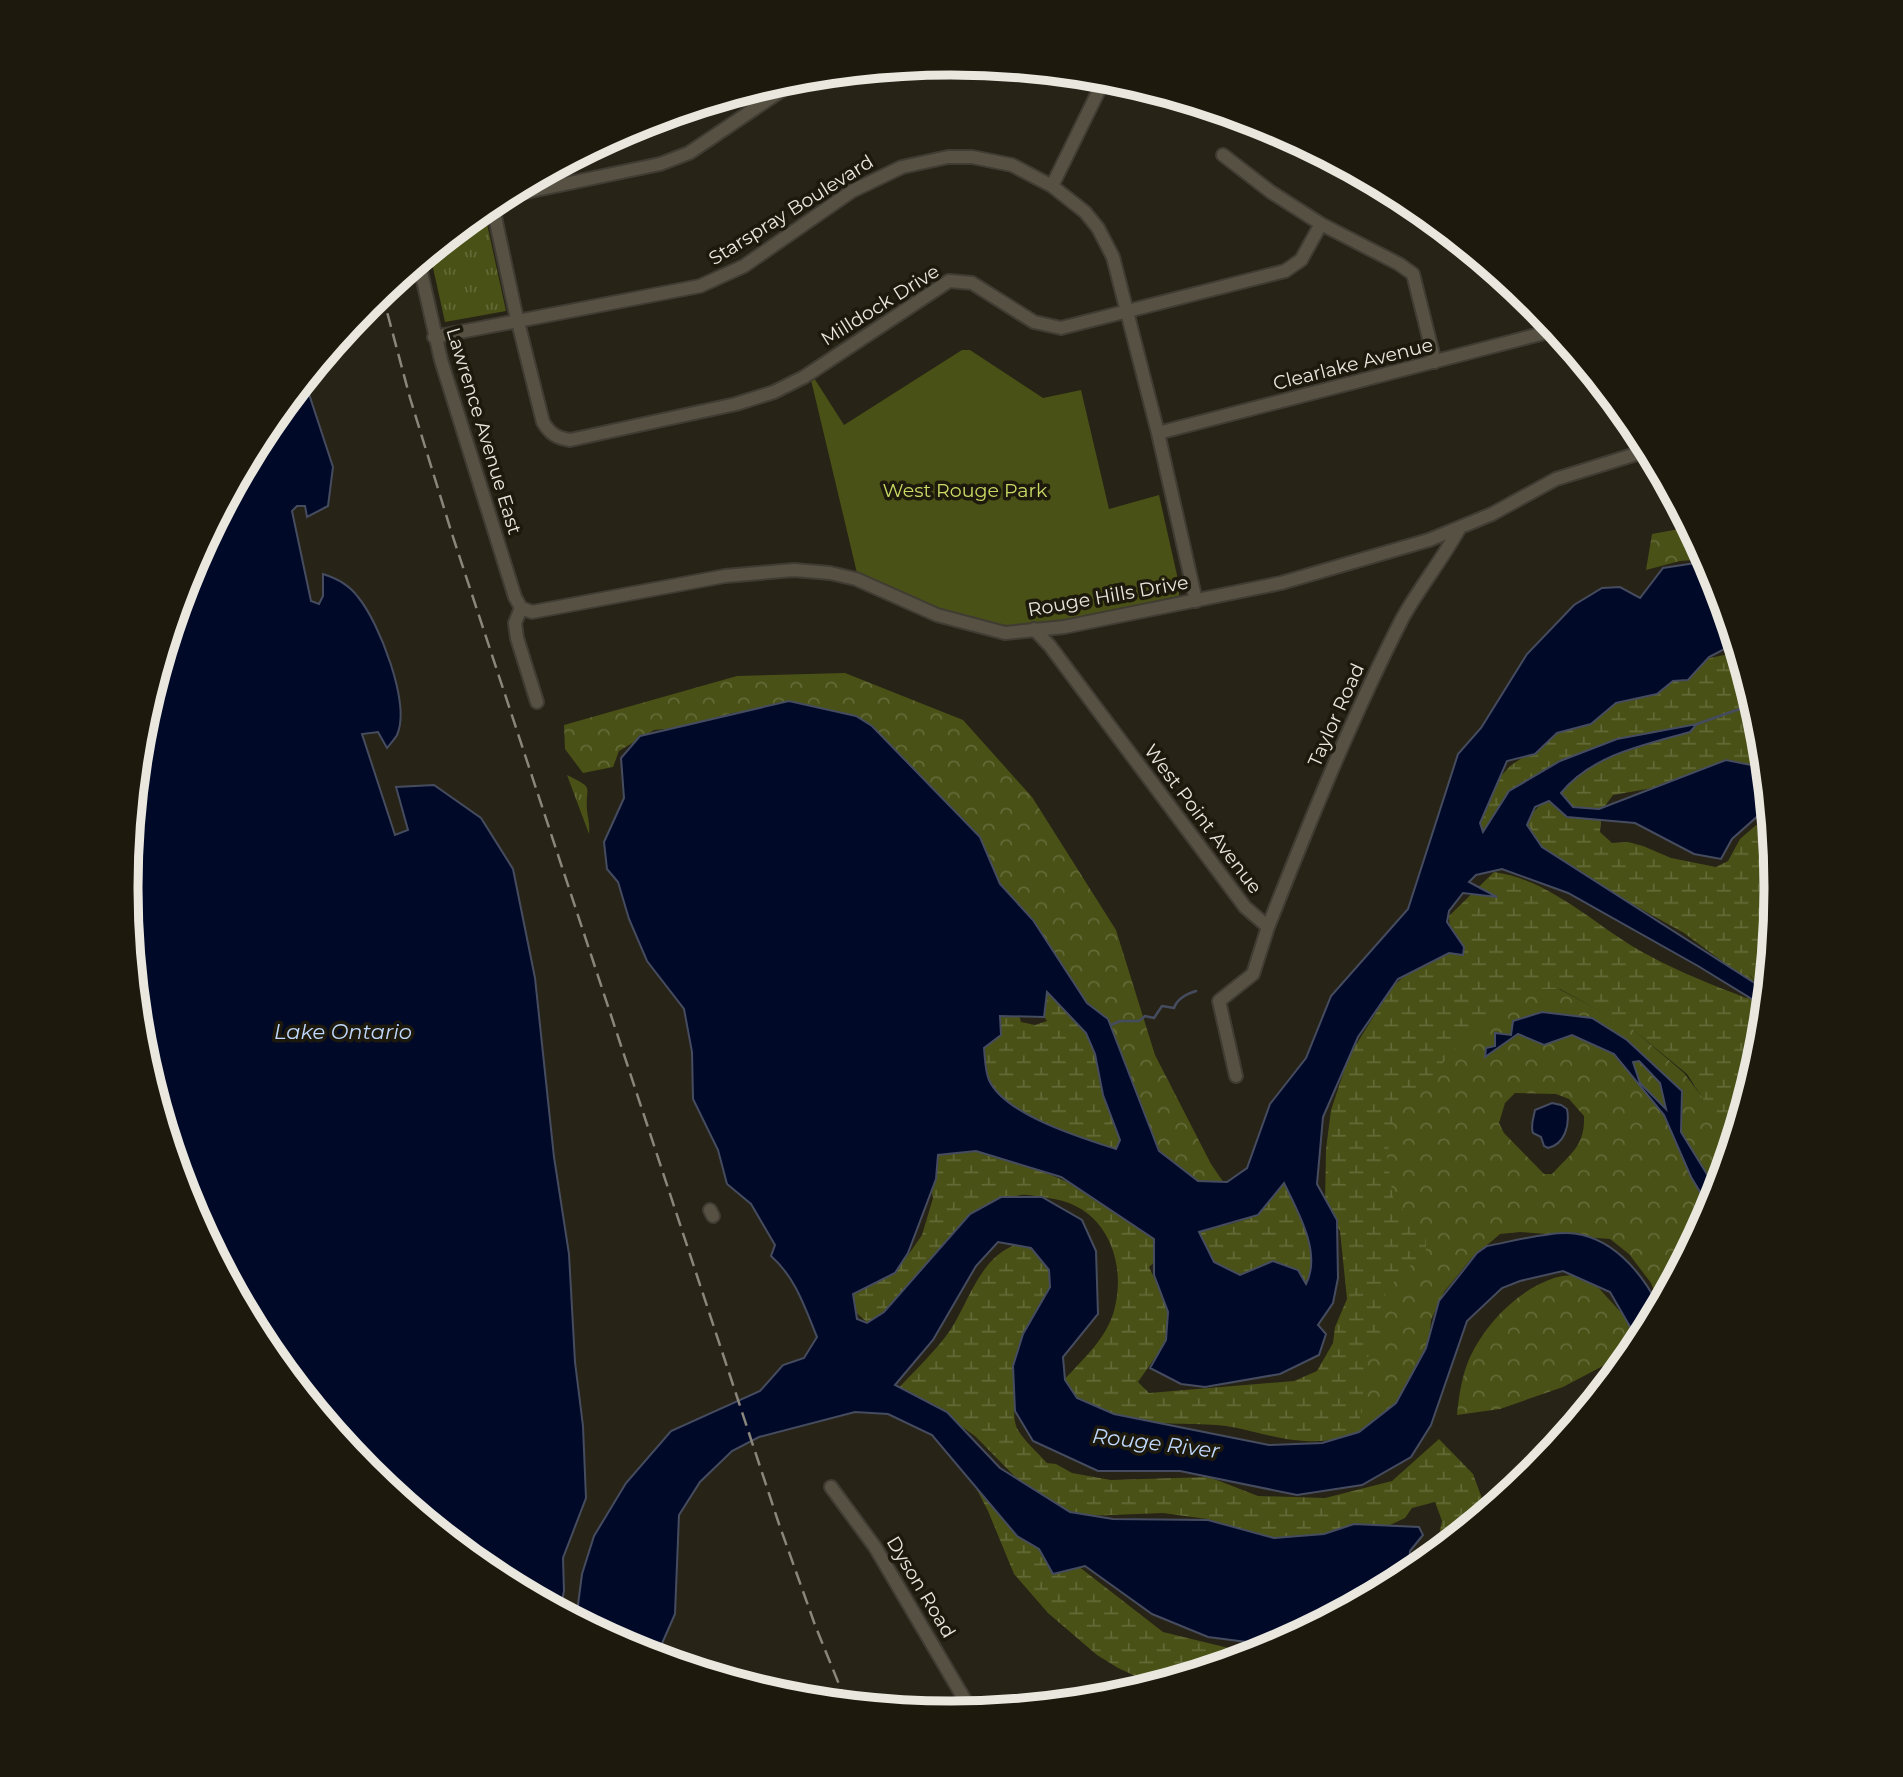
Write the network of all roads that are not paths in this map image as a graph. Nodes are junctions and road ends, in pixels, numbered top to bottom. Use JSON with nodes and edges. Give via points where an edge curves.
{"nodes":[{"id":1,"x":1100,"y":89,"type":"edge"},
{"id":2,"x":774,"y":95,"type":"edge"},
{"id":3,"x":764,"y":98,"type":"edge"},
{"id":4,"x":766,"y":101,"type":"junction"},
{"id":5,"x":1223,"y":155,"type":"dead end"},
{"id":6,"x":1052,"y":186,"type":"junction"},
{"id":7,"x":535,"y":190,"type":"edge"},
{"id":8,"x":495,"y":216,"type":"edge"},
{"id":9,"x":1321,"y":224,"type":"junction"},
{"id":10,"x":421,"y":272,"type":"edge"},
{"id":11,"x":1125,"y":311,"type":"junction"},
{"id":12,"x":518,"y":320,"type":"junction"},
{"id":13,"x":1545,"y":333,"type":"edge"},
{"id":14,"x":434,"y":337,"type":"junction"},
{"id":15,"x":1435,"y":362,"type":"junction"},
{"id":16,"x":1158,"y":433,"type":"junction"},
{"id":17,"x":1638,"y":453,"type":"edge"},
{"id":18,"x":1459,"y":529,"type":"junction"},
{"id":19,"x":1196,"y":601,"type":"junction"},
{"id":20,"x":521,"y":607,"type":"junction"},
{"id":21,"x":1034,"y":629,"type":"junction"},
{"id":22,"x":537,"y":702,"type":"dead end"},
{"id":23,"x":1268,"y":927,"type":"junction"},
{"id":24,"x":1236,"y":1076,"type":"dead end"},
{"id":25,"x":831,"y":1487,"type":"dead end"},
{"id":26,"x":966,"y":1701,"type":"edge"}],
"edges":[{"from":1,"to":6,"type":"street"},
{"from":2,"to":4,"type":"street"},
{"from":3,"to":4,"type":"street"},
{"from":4,"to":7,"type":"street","via":[[688,153],[660,164]]},
{"from":5,"to":9,"type":"street"},
{"from":6,"to":11,"type":"street","name":"Starspray Boulevard","via":[[1098,228],[1113,257]]},
{"from":6,"to":12,"type":"street","name":"Starspray Boulevard","via":[[991,159],[948,157],[902,167],[852,191],[744,266],[700,286]]},
{"from":8,"to":12,"type":"street","name":"Milldock Drive"},
{"from":9,"to":11,"type":"street","name":"Milldock Drive","via":[[1301,260],[1285,271]]},
{"from":9,"to":15,"type":"street","via":[[1413,274]]},
{"from":10,"to":14,"type":"street","name":"Lawrence Avenue East"},
{"from":11,"to":12,"type":"street","name":"Milldock Drive","via":[[1061,328],[1034,322],[972,283],[949,281],[775,392],[570,440],[549,432],[543,422]]},
{"from":11,"to":16,"type":"street","name":"Starspray Boulevard"},
{"from":12,"to":14,"type":"street","name":"Starspray Boulevard"},
{"from":13,"to":15,"type":"street","name":"Clearlake Avenue"},
{"from":14,"to":20,"type":"street","name":"Lawrence Avenue East"},
{"from":15,"to":16,"type":"street","name":"Clearlake Avenue"},
{"from":16,"to":19,"type":"street","name":"Starspray Boulevard"},
{"from":17,"to":18,"type":"street","name":"Rouge Hills Drive","via":[[1556,479]]},
{"from":18,"to":19,"type":"street","name":"Rouge Hills Drive","via":[[1281,583]]},
{"from":18,"to":23,"type":"street","name":"Taylor Road","via":[[1404,616],[1370,683]]},
{"from":19,"to":21,"type":"street","name":"Rouge Hills Drive"},
{"from":20,"to":21,"type":"street","name":"Rouge Hills Drive","via":[[531,612],[724,576],[794,570],[856,579],[968,625],[1005,633]]},
{"from":20,"to":22,"type":"street","via":[[515,624],[517,638]]},
{"from":21,"to":23,"type":"street","name":"West Point Avenue","via":[[1245,907]]},
{"from":23,"to":24,"type":"street","via":[[1253,974],[1219,1001]]},
{"from":25,"to":26,"type":"street","name":"Dyson Road","via":[[875,1547]]}]}
